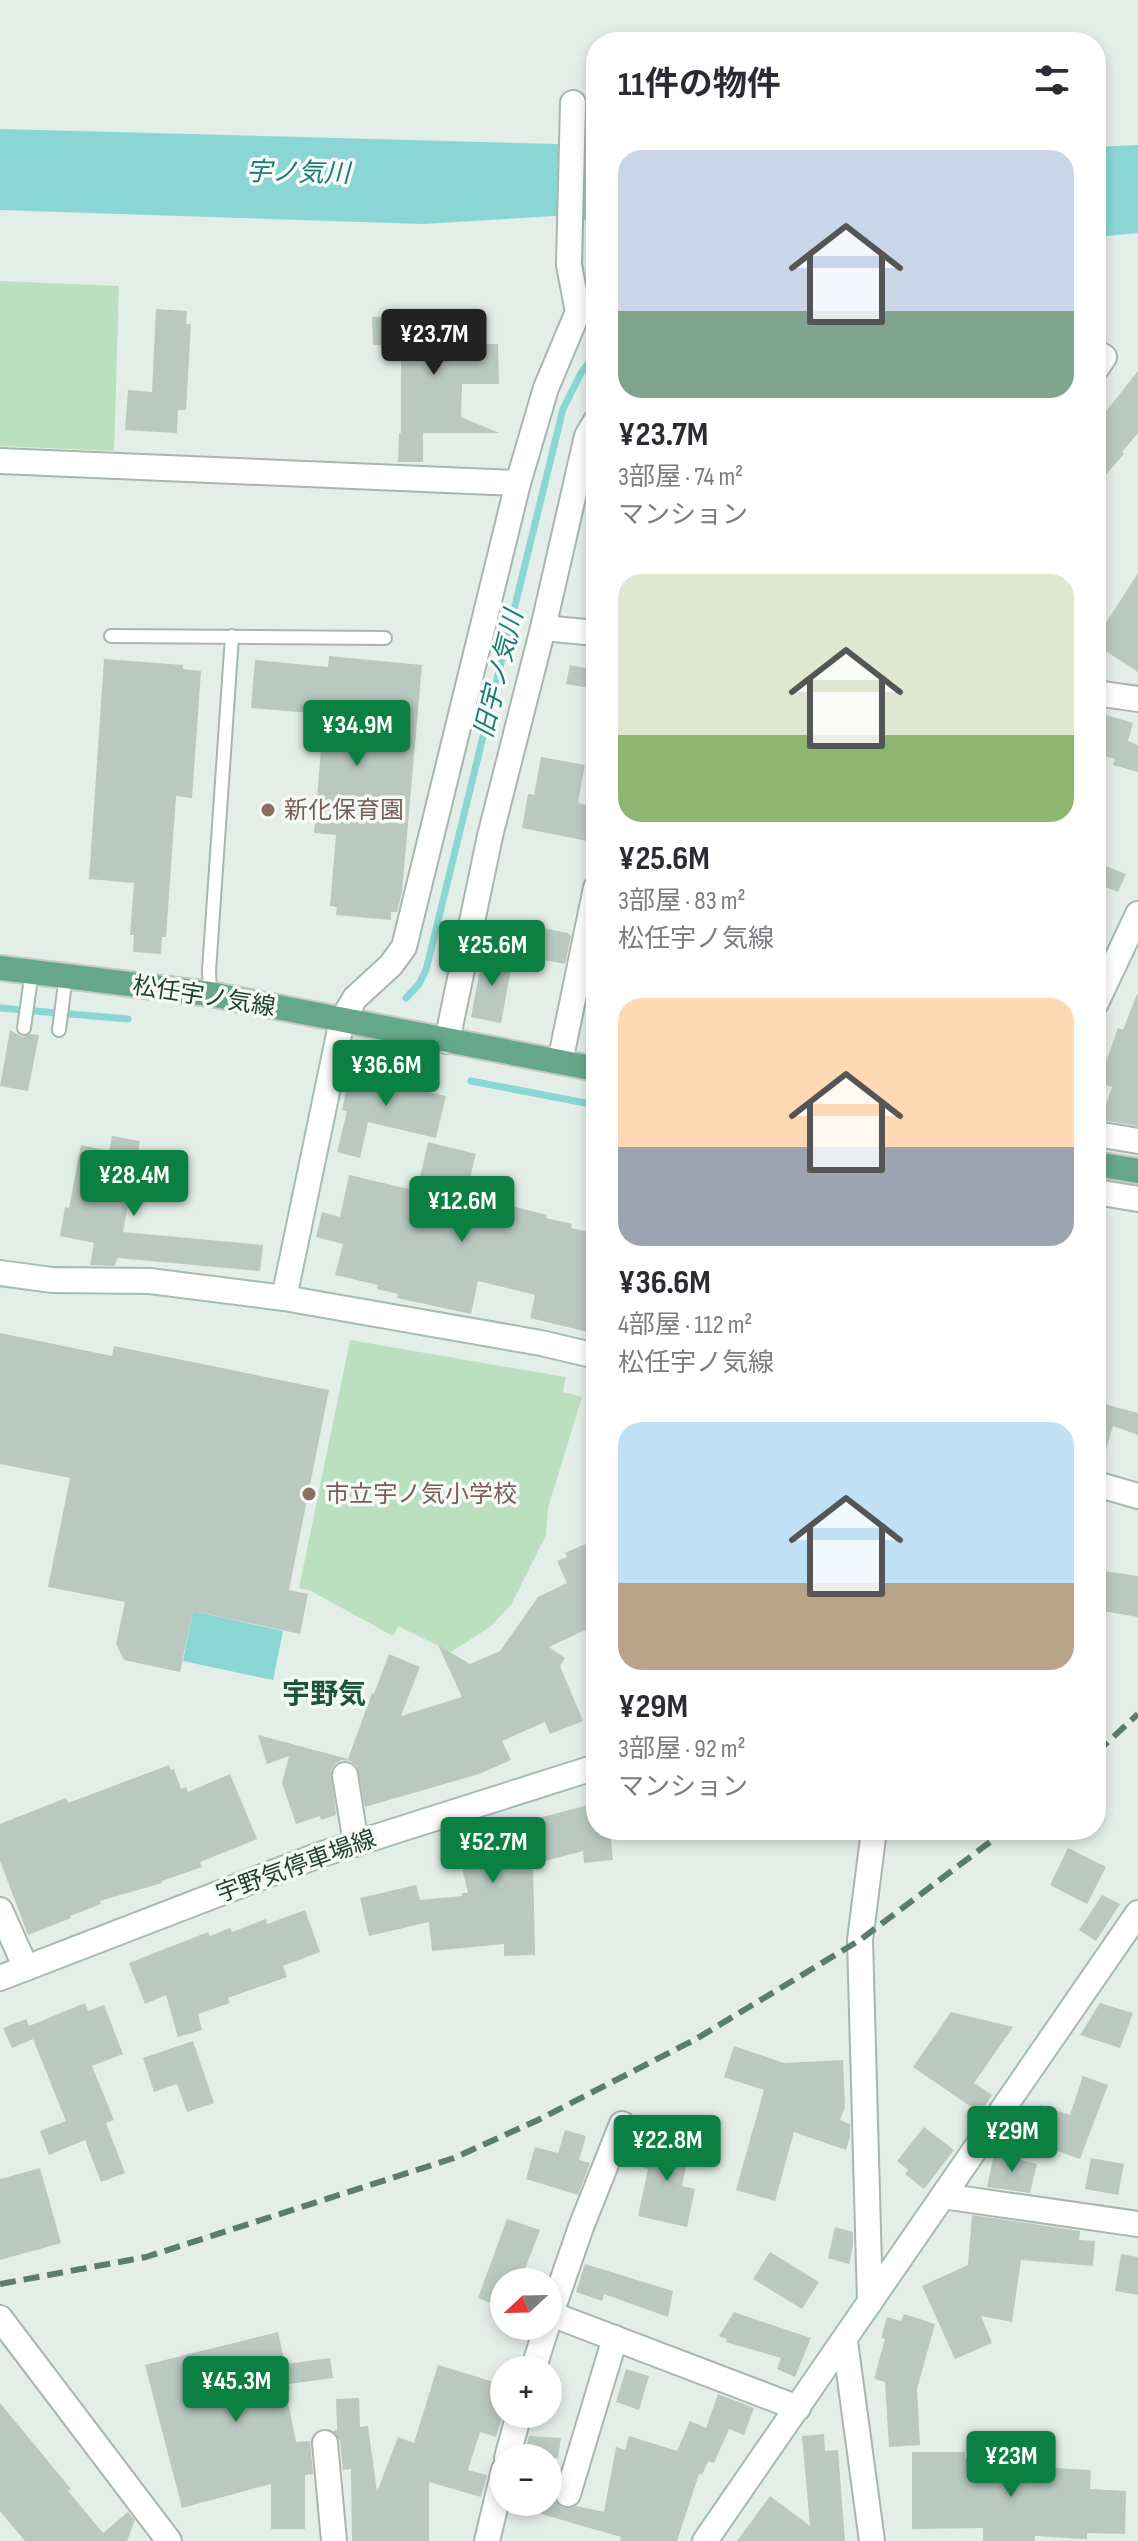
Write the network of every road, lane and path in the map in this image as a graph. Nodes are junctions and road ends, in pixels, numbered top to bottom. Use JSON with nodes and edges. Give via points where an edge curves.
{"nodes":[{"id":1,"x":573,"y":107,"type":"dead end"},
{"id":2,"x":586,"y":315,"type":"edge"},
{"id":3,"x":586,"y":328,"type":"edge"},
{"id":4,"x":586,"y":440,"type":"edge"},
{"id":5,"x":0,"y":461,"type":"edge"},
{"id":6,"x":518,"y":483,"type":"junction"},
{"id":7,"x":543,"y":628,"type":"junction"},
{"id":8,"x":586,"y":632,"type":"edge"},
{"id":9,"x":111,"y":636,"type":"dead end"},
{"id":10,"x":232,"y":636,"type":"junction"},
{"id":11,"x":385,"y":638,"type":"dead end"},
{"id":12,"x":1106,"y":694,"type":"edge"},
{"id":13,"x":1138,"y":699,"type":"edge"},
{"id":14,"x":1138,"y":914,"type":"edge"},
{"id":15,"x":586,"y":936,"type":"edge"},
{"id":16,"x":0,"y":968,"type":"edge"},
{"id":17,"x":32,"y":971,"type":"junction"},
{"id":18,"x":66,"y":975,"type":"junction"},
{"id":19,"x":1106,"y":982,"type":"edge"},
{"id":20,"x":210,"y":994,"type":"junction"},
{"id":21,"x":342,"y":1020,"type":"junction"},
{"id":22,"x":25,"y":1023,"type":"dead end"},
{"id":23,"x":59,"y":1025,"type":"dead end"},
{"id":24,"x":447,"y":1041,"type":"junction"},
{"id":25,"x":560,"y":1062,"type":"junction"},
{"id":26,"x":586,"y":1067,"type":"edge"},
{"id":27,"x":1106,"y":1136,"type":"edge"},
{"id":28,"x":1138,"y":1141,"type":"edge"},
{"id":29,"x":1106,"y":1166,"type":"edge"},
{"id":30,"x":1138,"y":1171,"type":"edge"},
{"id":31,"x":1106,"y":1194,"type":"edge"},
{"id":32,"x":1138,"y":1199,"type":"edge"},
{"id":33,"x":0,"y":1273,"type":"edge"},
{"id":34,"x":284,"y":1298,"type":"junction"},
{"id":35,"x":586,"y":1354,"type":"edge"},
{"id":36,"x":1106,"y":1487,"type":"edge"},
{"id":37,"x":1138,"y":1496,"type":"edge"},
{"id":38,"x":586,"y":1770,"type":"edge"},
{"id":39,"x":345,"y":1775,"type":"dead end"},
{"id":40,"x":873,"y":1840,"type":"edge"},
{"id":41,"x":356,"y":1844,"type":"junction"},
{"id":42,"x":0,"y":1910,"type":"edge"},
{"id":43,"x":1138,"y":1913,"type":"edge"},
{"id":44,"x":26,"y":1968,"type":"junction"},
{"id":45,"x":0,"y":1978,"type":"edge"},
{"id":46,"x":622,"y":2124,"type":"dead end"},
{"id":47,"x":943,"y":2196,"type":"junction"},
{"id":48,"x":1138,"y":2224,"type":"edge"},
{"id":49,"x":562,"y":2283,"type":"edge"},
{"id":50,"x":870,"y":2302,"type":"junction"},
{"id":51,"x":0,"y":2318,"type":"edge"},
{"id":52,"x":562,"y":2324,"type":"edge"},
{"id":53,"x":615,"y":2338,"type":"junction"},
{"id":54,"x":845,"y":2342,"type":"junction"},
{"id":55,"x":798,"y":2408,"type":"junction"},
{"id":56,"x":325,"y":2443,"type":"dead end"},
{"id":57,"x":568,"y":2494,"type":"dead end"},
{"id":58,"x":493,"y":2516,"type":"edge"},
{"id":59,"x":169,"y":2541,"type":"edge"},
{"id":60,"x":334,"y":2541,"type":"edge"},
{"id":61,"x":487,"y":2541,"type":"edge"},
{"id":62,"x":705,"y":2541,"type":"edge"},
{"id":63,"x":872,"y":2541,"type":"edge"}],
"edges":[{"from":1,"to":2,"type":"street","via":[[569,265]]},
{"from":3,"to":6,"type":"street","via":[[546,388]]},
{"from":4,"to":7,"type":"street"},
{"from":5,"to":6,"type":"street"},
{"from":6,"to":21,"type":"street","via":[[404,947],[355,998]]},
{"from":7,"to":8,"type":"street"},
{"from":7,"to":24,"type":"street","via":[[490,836]]},
{"from":9,"to":10,"type":"lane"},
{"from":10,"to":11,"type":"lane"},
{"from":10,"to":20,"type":"lane"},
{"from":12,"to":13,"type":"street"},
{"from":14,"to":19,"type":"street"},
{"from":15,"to":25,"type":"street"},
{"from":16,"to":17,"type":"main road","name":"松任宇ノ気線"},
{"from":17,"to":18,"type":"main road","name":"松任宇ノ気線"},
{"from":17,"to":22,"type":"lane"},
{"from":18,"to":20,"type":"main road","name":"松任宇ノ気線"},
{"from":18,"to":23,"type":"lane"},
{"from":20,"to":21,"type":"main road","name":"松任宇ノ気線"},
{"from":21,"to":24,"type":"main road","name":"松任宇ノ気線"},
{"from":21,"to":34,"type":"street"},
{"from":24,"to":25,"type":"main road","name":"松任宇ノ気線"},
{"from":25,"to":26,"type":"main road","name":"松任宇ノ気線"},
{"from":27,"to":28,"type":"street"},
{"from":29,"to":30,"type":"main road"},
{"from":31,"to":32,"type":"street"},
{"from":33,"to":34,"type":"street","via":[[52,1280],[150,1281]]},
{"from":34,"to":35,"type":"street"},
{"from":36,"to":37,"type":"street"},
{"from":38,"to":41,"type":"street","name":"宇野気停車場線"},
{"from":39,"to":41,"type":"street"},
{"from":40,"to":50,"type":"street","via":[[860,1940]]},
{"from":41,"to":44,"type":"street","name":"宇野気停車場線"},
{"from":42,"to":44,"type":"street"},
{"from":43,"to":47,"type":"street"},
{"from":44,"to":45,"type":"street","name":"宇野気停車場線"},
{"from":46,"to":49,"type":"street"},
{"from":47,"to":48,"type":"street"},
{"from":47,"to":50,"type":"street"},
{"from":50,"to":54,"type":"street"},
{"from":51,"to":59,"type":"street"},
{"from":52,"to":53,"type":"street"},
{"from":53,"to":55,"type":"street"},
{"from":53,"to":57,"type":"street"},
{"from":54,"to":55,"type":"street"},
{"from":54,"to":63,"type":"street"},
{"from":55,"to":62,"type":"street"},
{"from":56,"to":60,"type":"street"},
{"from":58,"to":61,"type":"street"}]}
